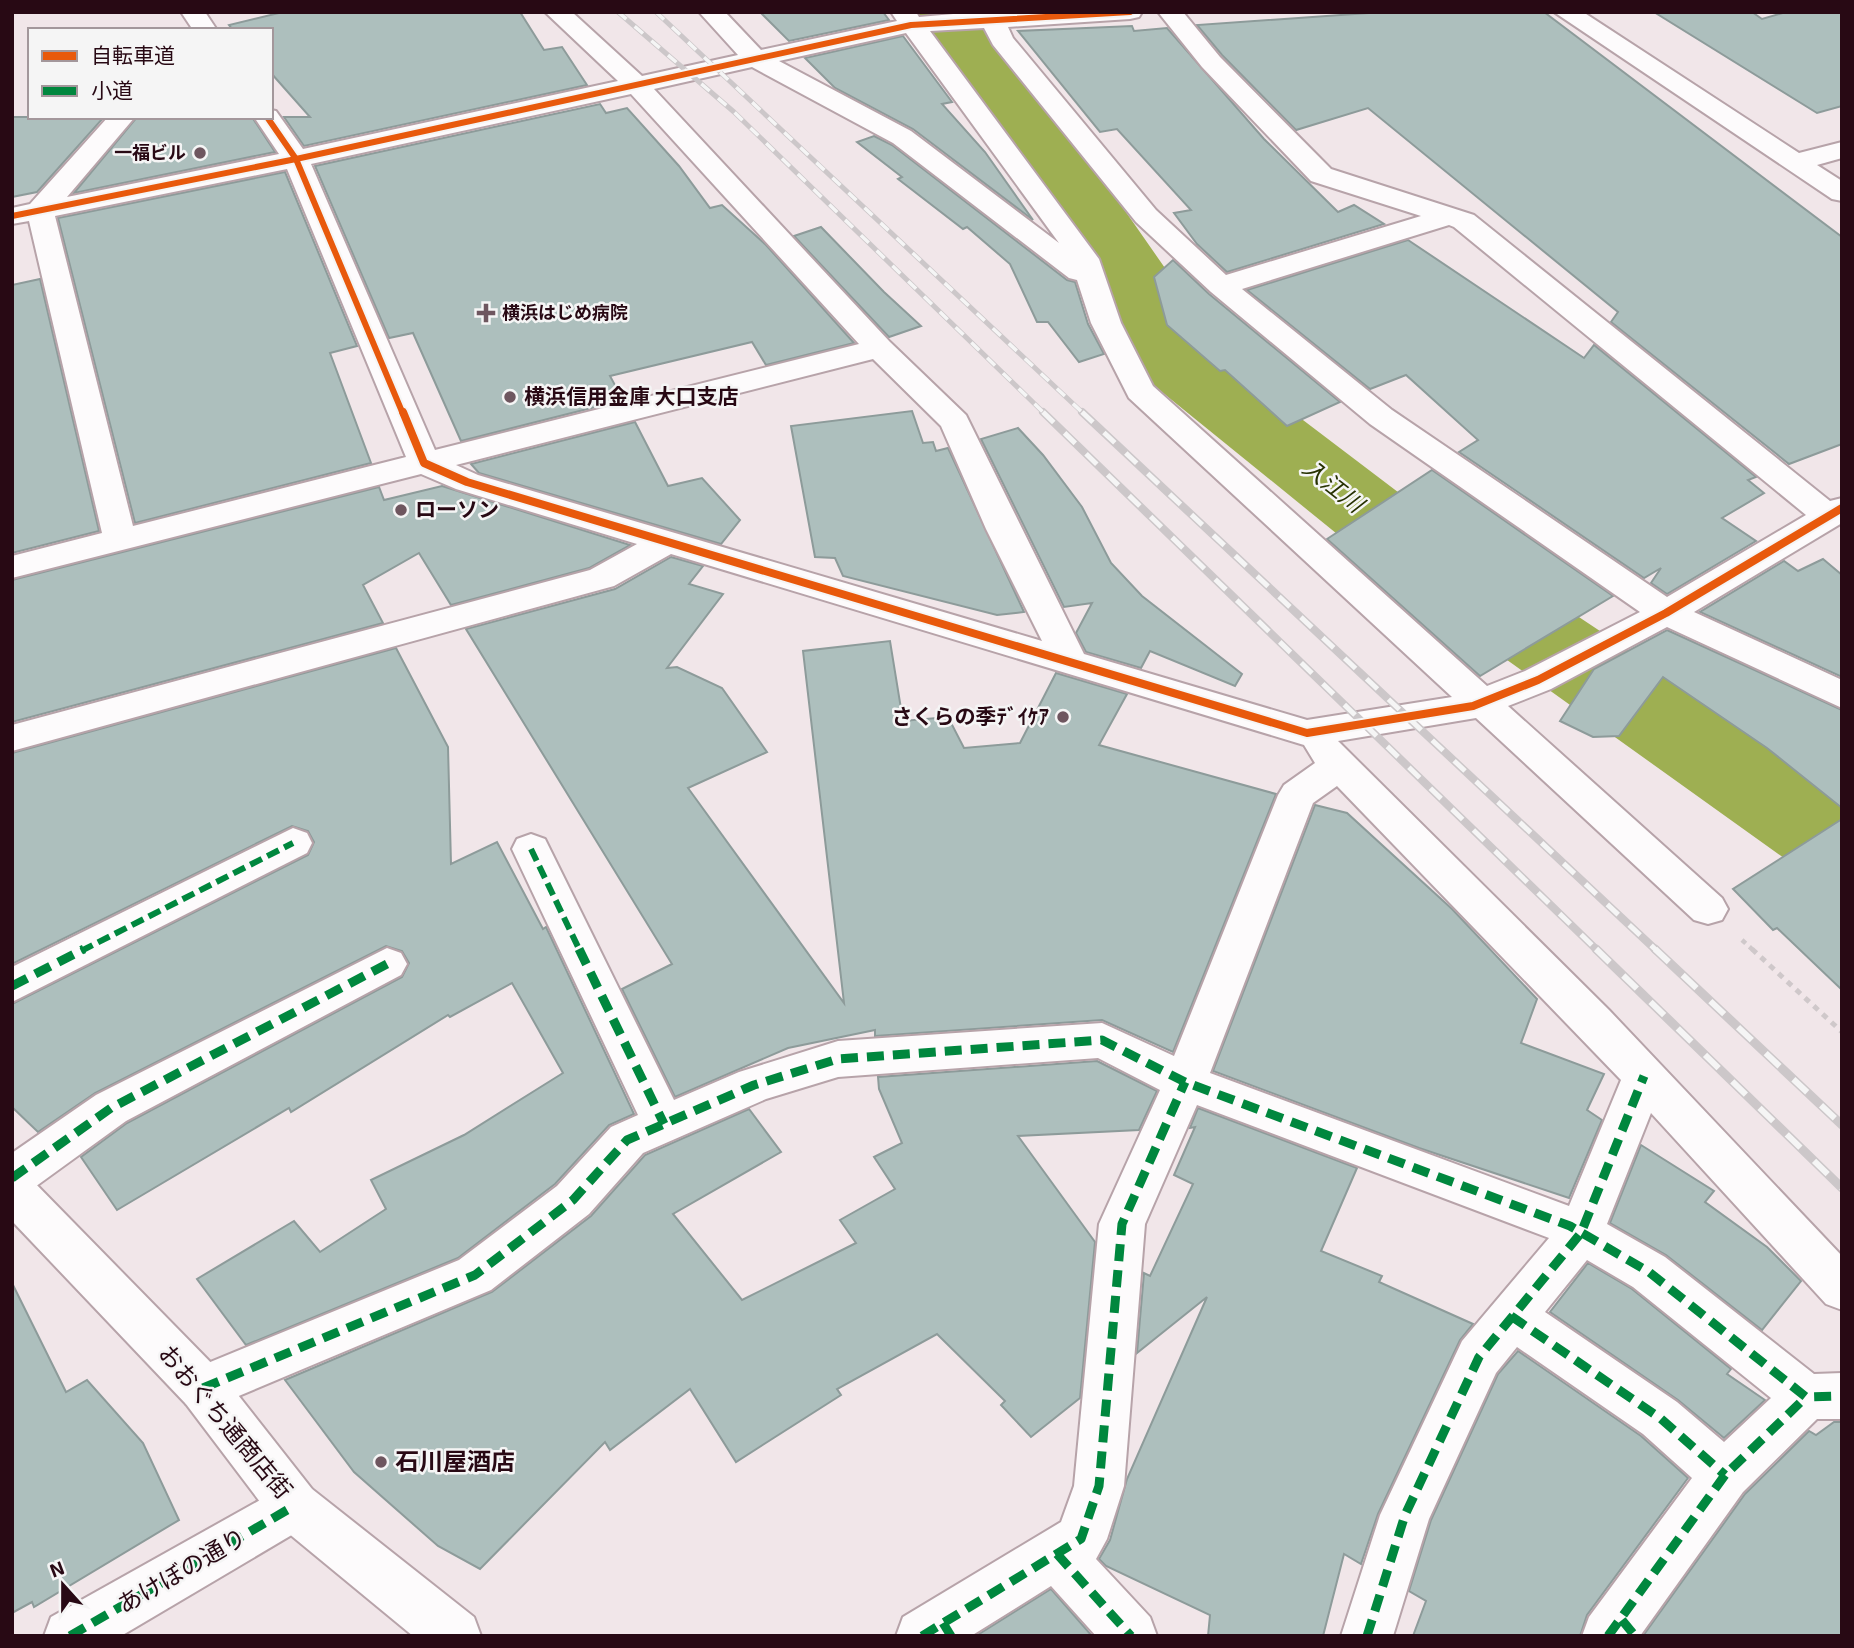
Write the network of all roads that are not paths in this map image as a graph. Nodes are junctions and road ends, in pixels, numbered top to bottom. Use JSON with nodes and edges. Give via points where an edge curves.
{"nodes":[{"id":1,"x":193,"y":12,"type":"edge"},
{"id":2,"x":557,"y":12,"type":"edge"},
{"id":3,"x":711,"y":12,"type":"edge"},
{"id":4,"x":1130,"y":12,"type":"edge"},
{"id":5,"x":1170,"y":12,"type":"edge"},
{"id":6,"x":1566,"y":12,"type":"edge"},
{"id":7,"x":1609,"y":12,"type":"edge"},
{"id":8,"x":982,"y":18,"type":"edge"},
{"id":9,"x":912,"y":21,"type":"edge"},
{"id":10,"x":204,"y":28,"type":"edge"},
{"id":11,"x":756,"y":59,"type":"junction"},
{"id":12,"x":637,"y":85,"type":"junction"},
{"id":13,"x":120,"y":119,"type":"edge"},
{"id":14,"x":268,"y":119,"type":"edge"},
{"id":15,"x":1836,"y":157,"type":"edge"},
{"id":16,"x":296,"y":159,"type":"junction"},
{"id":17,"x":1796,"y":162,"type":"junction"},
{"id":18,"x":1842,"y":193,"type":"edge"},
{"id":19,"x":26,"y":213,"type":"edge"},
{"id":20,"x":1450,"y":216,"type":"junction"},
{"id":21,"x":1093,"y":282,"type":"junction"},
{"id":22,"x":1221,"y":286,"type":"junction"},
{"id":23,"x":879,"y":348,"type":"junction"},
{"id":24,"x":424,"y":463,"type":"junction"},
{"id":25,"x":1835,"y":512,"type":"edge"},
{"id":26,"x":120,"y":540,"type":"junction"},
{"id":27,"x":667,"y":541,"type":"junction"},
{"id":28,"x":12,"y":567,"type":"edge"},
{"id":29,"x":1666,"y":612,"type":"junction"},
{"id":30,"x":1070,"y":662,"type":"junction"},
{"id":31,"x":1842,"y":695,"type":"edge"},
{"id":32,"x":1483,"y":702,"type":"junction"},
{"id":33,"x":1307,"y":733,"type":"junction"},
{"id":34,"x":12,"y":738,"type":"edge"},
{"id":35,"x":1339,"y":765,"type":"junction"},
{"id":36,"x":293,"y":843,"type":"dead end"},
{"id":37,"x":531,"y":849,"type":"dead end"},
{"id":38,"x":1708,"y":909,"type":"road end"},
{"id":39,"x":387,"y":964,"type":"dead end"},
{"id":40,"x":12,"y":986,"type":"edge"},
{"id":41,"x":1644,"y":1076,"type":"junction"},
{"id":42,"x":1185,"y":1082,"type":"junction"},
{"id":43,"x":664,"y":1124,"type":"junction"},
{"id":44,"x":12,"y":1178,"type":"edge"},
{"id":45,"x":12,"y":1190,"type":"edge"},
{"id":46,"x":1581,"y":1233,"type":"junction"},
{"id":47,"x":1842,"y":1289,"type":"edge"},
{"id":48,"x":1511,"y":1316,"type":"junction"},
{"id":49,"x":203,"y":1388,"type":"junction"},
{"id":50,"x":1824,"y":1397,"type":"edge"},
{"id":51,"x":1725,"y":1475,"type":"junction"},
{"id":52,"x":294,"y":1506,"type":"junction"},
{"id":53,"x":1057,"y":1554,"type":"junction"},
{"id":54,"x":1622,"y":1630,"type":"edge"},
{"id":55,"x":939,"y":1631,"type":"edge"},
{"id":56,"x":70,"y":1636,"type":"edge"},
{"id":57,"x":455,"y":1636,"type":"edge"},
{"id":58,"x":1130,"y":1636,"type":"edge"},
{"id":59,"x":1367,"y":1636,"type":"edge"}],
"edges":[{"from":1,"to":10,"type":"street"},
{"from":2,"to":12,"type":"street"},
{"from":3,"to":11,"type":"street"},
{"from":4,"to":8,"type":"street"},
{"from":5,"to":20,"type":"street","via":[[1211,62],[1321,174]]},
{"from":6,"to":17,"type":"street"},
{"from":7,"to":15,"type":"street"},
{"from":8,"to":9,"type":"street"},
{"from":8,"to":22,"type":"street","via":[[1146,216]]},
{"from":9,"to":11,"type":"street"},
{"from":9,"to":21,"type":"street","via":[[1085,259]]},
{"from":11,"to":12,"type":"street"},
{"from":11,"to":21,"type":"street","via":[[902,138]]},
{"from":12,"to":16,"type":"street"},
{"from":12,"to":23,"type":"street"},
{"from":13,"to":19,"type":"street"},
{"from":14,"to":16,"type":"street"},
{"from":15,"to":17,"type":"street"},
{"from":16,"to":19,"type":"street"},
{"from":16,"to":24,"type":"street"},
{"from":17,"to":18,"type":"street"},
{"from":19,"to":26,"type":"street"},
{"from":20,"to":22,"type":"street"},
{"from":20,"to":25,"type":"street","via":[[1464,221]]},
{"from":21,"to":32,"type":"street","via":[[1106,323],[1140,391]]},
{"from":22,"to":29,"type":"street","via":[[1381,417]]},
{"from":23,"to":24,"type":"street"},
{"from":23,"to":30,"type":"street","via":[[955,422],[1008,541]]},
{"from":24,"to":26,"type":"street"},
{"from":24,"to":27,"type":"street","via":[[467,482]]},
{"from":25,"to":29,"type":"street"},
{"from":26,"to":28,"type":"street"},
{"from":27,"to":30,"type":"street"},
{"from":27,"to":34,"type":"street","via":[[602,579]]},
{"from":29,"to":31,"type":"street"},
{"from":29,"to":32,"type":"street","via":[[1538,680]]},
{"from":30,"to":33,"type":"street"},
{"from":32,"to":33,"type":"street"},
{"from":32,"to":38,"type":"street"},
{"from":33,"to":35,"type":"street"},
{"from":35,"to":41,"type":"street"},
{"from":35,"to":42,"type":"street","via":[[1297,795]]},
{"from":36,"to":40,"type":"street"},
{"from":37,"to":43,"type":"street"},
{"from":39,"to":44,"type":"street","via":[[111,1108]]},
{"from":41,"to":46,"type":"street"},
{"from":41,"to":47,"type":"street"},
{"from":42,"to":43,"type":"street","via":[[1102,1040],[838,1059],[754,1085]]},
{"from":42,"to":46,"type":"street"},
{"from":42,"to":53,"type":"street","via":[[1122,1224],[1099,1486],[1081,1539]]},
{"from":43,"to":49,"type":"street","via":[[627,1140],[573,1200],[475,1275]]},
{"from":45,"to":49,"type":"street","name":"おおぐち通商店街"},
{"from":46,"to":48,"type":"street"},
{"from":46,"to":50,"type":"street","via":[[1649,1272]]},
{"from":48,"to":51,"type":"street","via":[[1660,1418]]},
{"from":48,"to":59,"type":"street","via":[[1479,1357],[1405,1515]]},
{"from":49,"to":52,"type":"street","name":"おおぐち通商店街"},
{"from":50,"to":51,"type":"street"},
{"from":51,"to":54,"type":"street"},
{"from":52,"to":56,"type":"street","name":"あけぼの通り"},
{"from":52,"to":57,"type":"street","name":"おおぐち通商店街"},
{"from":53,"to":55,"type":"street"},
{"from":53,"to":58,"type":"street"}]}
